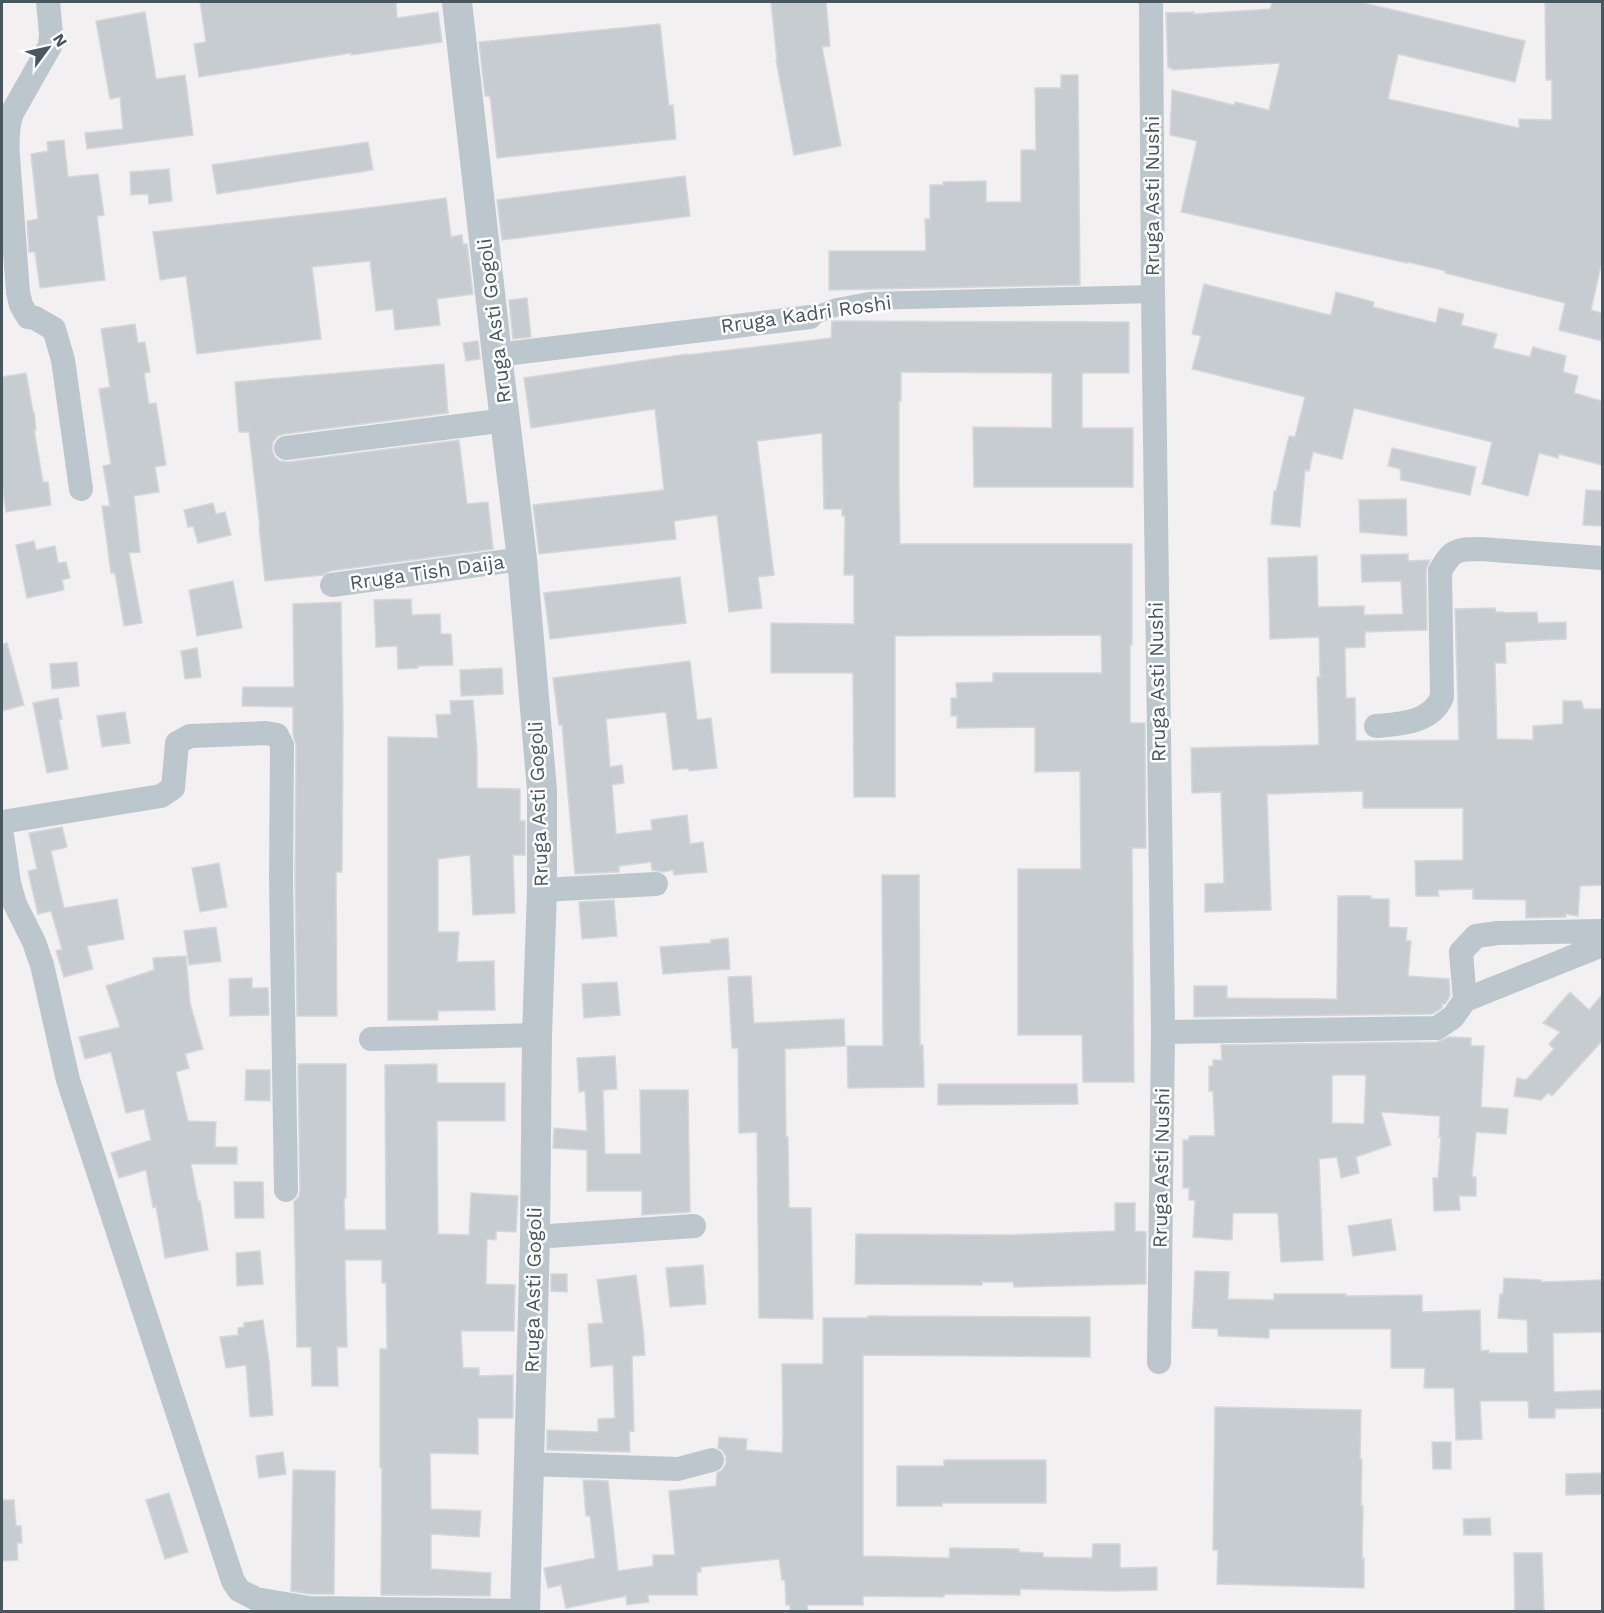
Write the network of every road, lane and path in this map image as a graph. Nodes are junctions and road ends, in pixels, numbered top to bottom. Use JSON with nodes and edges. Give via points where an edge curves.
{"nodes":[{"id":1,"x":48,"y":2,"type":"edge"},
{"id":2,"x":457,"y":2,"type":"edge"},
{"id":3,"x":1151,"y":2,"type":"edge"},
{"id":4,"x":1153,"y":294,"type":"junction"},
{"id":5,"x":810,"y":316,"type":"joint"},
{"id":6,"x":497,"y":354,"type":"junction"},
{"id":7,"x":506,"y":420,"type":"junction"},
{"id":8,"x":286,"y":448,"type":"dead end"},
{"id":9,"x":81,"y":489,"type":"dead end"},
{"id":10,"x":1602,"y":558,"type":"edge"},
{"id":11,"x":522,"y":559,"type":"junction"},
{"id":12,"x":332,"y":585,"type":"dead end"},
{"id":13,"x":1376,"y":726,"type":"dead end"},
{"id":14,"x":2,"y":822,"type":"edge"},
{"id":15,"x":2,"y":835,"type":"edge"},
{"id":16,"x":656,"y":884,"type":"dead end"},
{"id":17,"x":542,"y":890,"type":"junction"},
{"id":18,"x":1602,"y":931,"type":"edge"},
{"id":19,"x":1602,"y":945,"type":"edge"},
{"id":20,"x":1465,"y":1000,"type":"junction"},
{"id":21,"x":1162,"y":1032,"type":"junction"},
{"id":22,"x":537,"y":1035,"type":"junction"},
{"id":23,"x":371,"y":1040,"type":"dead end"},
{"id":24,"x":286,"y":1190,"type":"dead end"},
{"id":25,"x":694,"y":1226,"type":"dead end"},
{"id":26,"x":535,"y":1237,"type":"junction"},
{"id":27,"x":1159,"y":1362,"type":"dead end"},
{"id":28,"x":712,"y":1460,"type":"dead end"},
{"id":29,"x":528,"y":1464,"type":"junction"},
{"id":30,"x":525,"y":1611,"type":"edge"}],
"edges":[{"from":1,"to":9,"type":"street","via":[[50,46],[8,123],[8,156],[18,292],[28,317],[54,329],[63,360]]},
{"from":2,"to":6,"type":"street","name":"Rruga Asti Gogoli"},
{"from":3,"to":4,"type":"street","name":"Rruga Asti Nushi"},
{"from":4,"to":5,"type":"street","name":"Rruga Kadri Roshi","via":[[869,301]]},
{"from":4,"to":21,"type":"street","name":"Rruga Asti Nushi"},
{"from":5,"to":6,"type":"street","name":"Rruga Kadri Roshi"},
{"from":6,"to":7,"type":"street","name":"Rruga Asti Gogoli"},
{"from":7,"to":8,"type":"street"},
{"from":7,"to":11,"type":"street","name":"Rruga Asti Gogoli"},
{"from":10,"to":13,"type":"street","via":[[1480,549],[1462,549],[1448,556],[1440,571],[1442,697],[1430,713],[1410,723]]},
{"from":11,"to":12,"type":"street","name":"Rruga Tish Daija"},
{"from":11,"to":17,"type":"street","name":"Rruga Asti Gogoli","via":[[542,790]]},
{"from":14,"to":24,"type":"street","via":[[161,796],[173,788],[177,743],[190,736],[277,735],[282,745]]},
{"from":15,"to":30,"type":"street","via":[[9,884],[42,965],[68,1080],[239,1590],[256,1599],[309,1608]]},
{"from":16,"to":17,"type":"street"},
{"from":17,"to":22,"type":"street","name":"Rruga Asti Gogoli"},
{"from":18,"to":20,"type":"street","via":[[1476,936],[1461,952]]},
{"from":19,"to":20,"type":"street"},
{"from":20,"to":21,"type":"street","via":[[1453,1017],[1437,1028]]},
{"from":21,"to":27,"type":"street","name":"Rruga Asti Nushi"},
{"from":22,"to":23,"type":"street"},
{"from":22,"to":26,"type":"street","name":"Rruga Asti Gogoli"},
{"from":25,"to":26,"type":"street"},
{"from":26,"to":29,"type":"street","name":"Rruga Asti Gogoli"},
{"from":28,"to":29,"type":"street","via":[[678,1469]]},
{"from":29,"to":30,"type":"street","name":"Rruga Asti Gogoli"}]}
